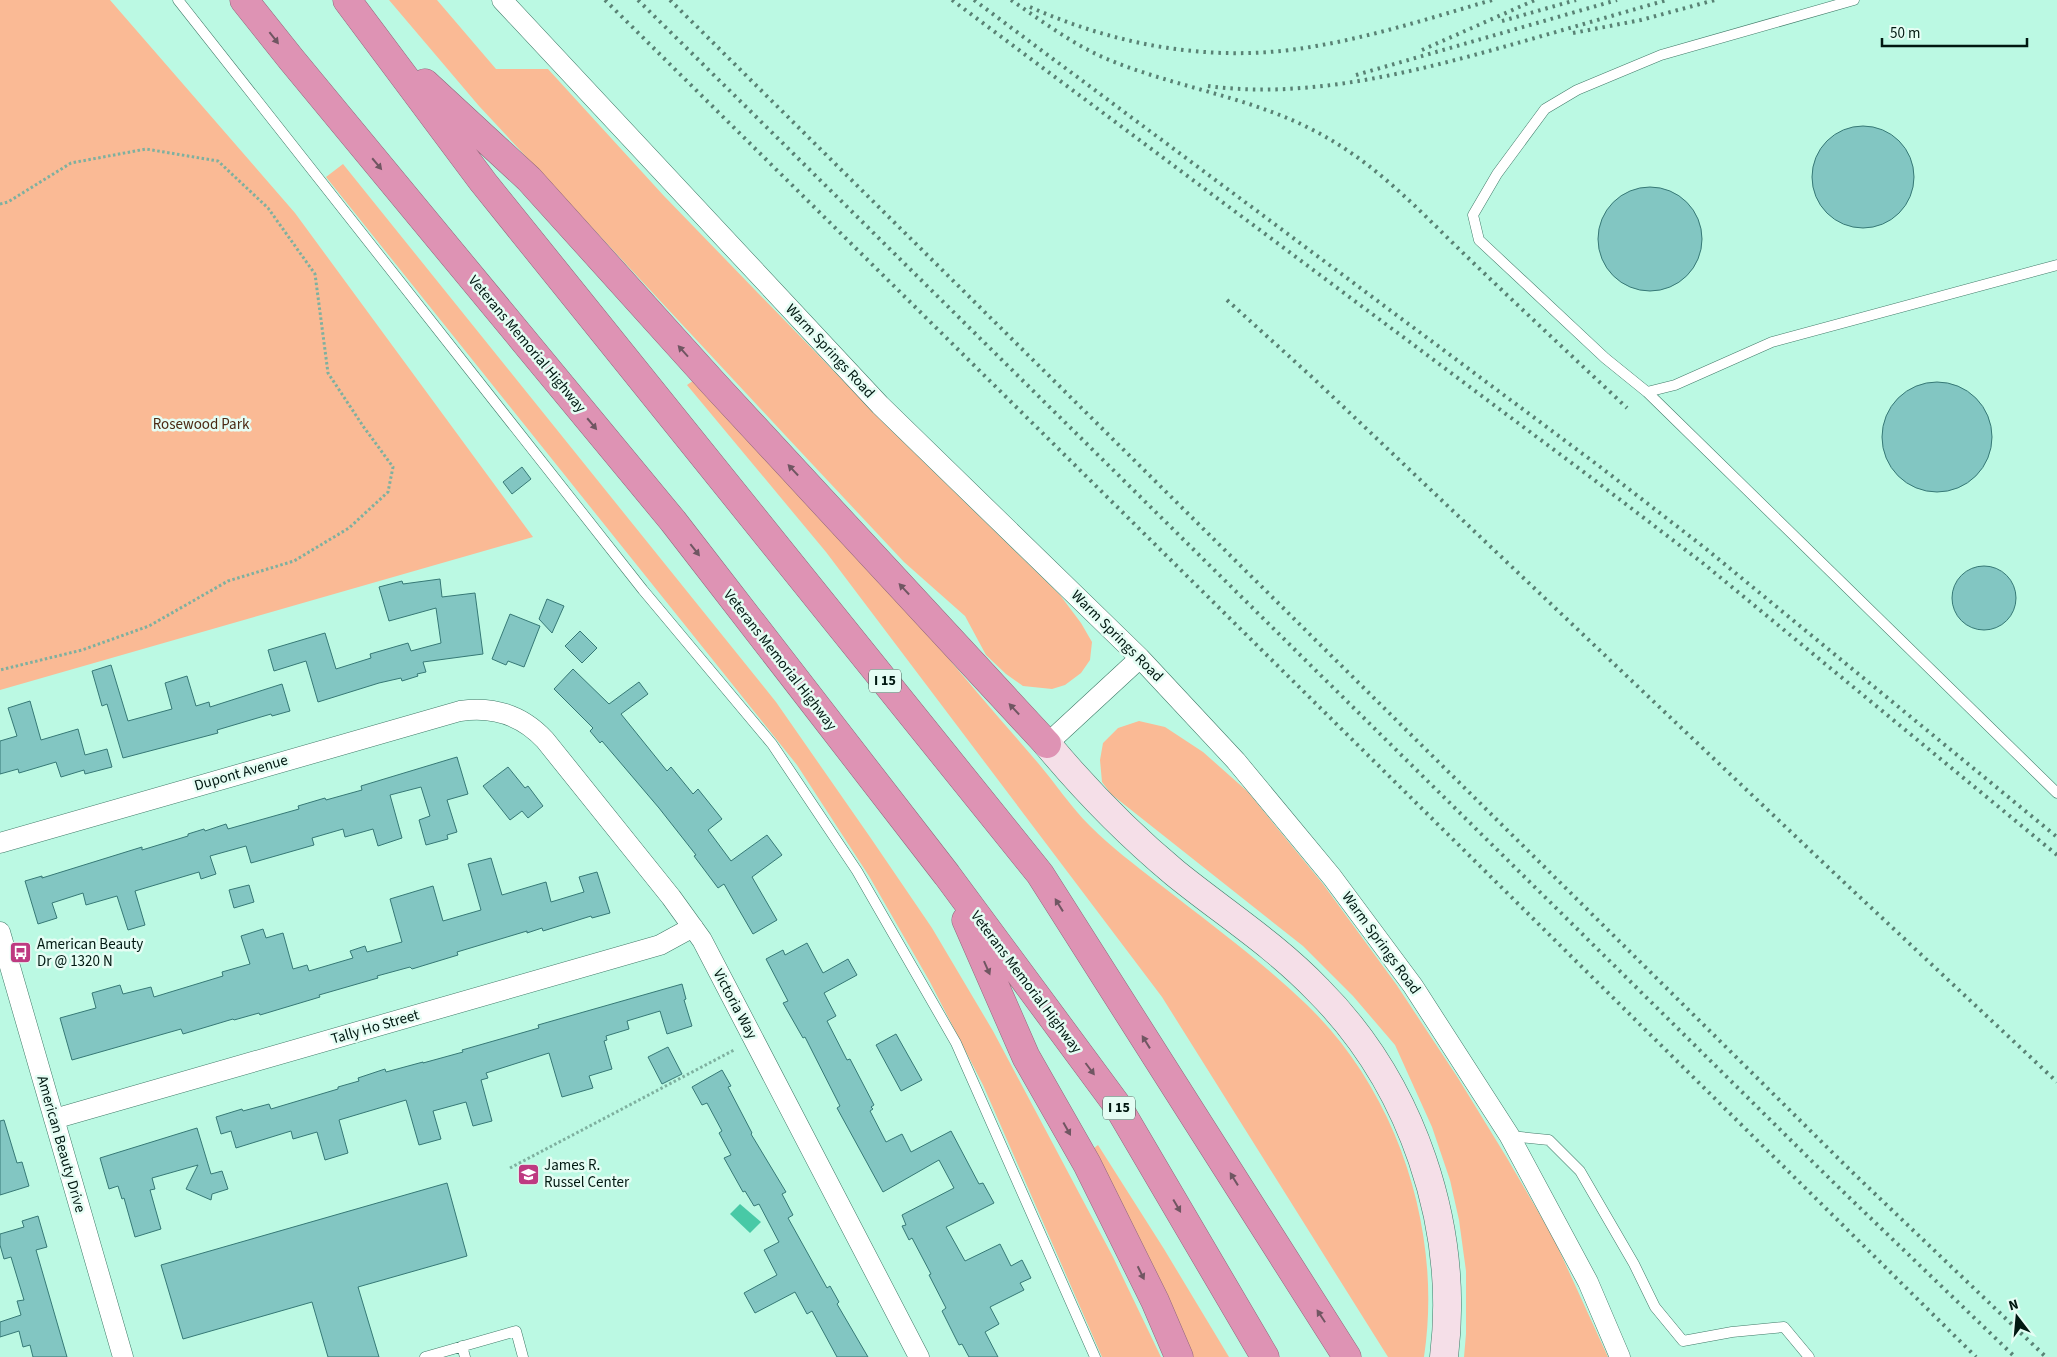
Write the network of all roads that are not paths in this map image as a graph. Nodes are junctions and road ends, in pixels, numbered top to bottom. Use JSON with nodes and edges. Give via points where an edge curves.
{"nodes":[{"id":1,"x":178,"y":0,"type":"edge"},
{"id":2,"x":244,"y":0,"type":"edge"},
{"id":3,"x":347,"y":0,"type":"edge"},
{"id":4,"x":502,"y":0,"type":"edge"},
{"id":5,"x":1854,"y":0,"type":"edge"},
{"id":6,"x":376,"y":38,"type":"junction"},
{"id":7,"x":2057,"y":265,"type":"edge"},
{"id":8,"x":1647,"y":392,"type":"junction"},
{"id":9,"x":1140,"y":658,"type":"junction"},
{"id":10,"x":484,"y":709,"type":"joint"},
{"id":11,"x":1047,"y":744,"type":"junction"},
{"id":12,"x":2057,"y":793,"type":"edge"},
{"id":13,"x":0,"y":843,"type":"edge"},
{"id":14,"x":947,"y":875,"type":"junction"},
{"id":15,"x":693,"y":927,"type":"junction"},
{"id":16,"x":0,"y":932,"type":"edge"},
{"id":17,"x":54,"y":1119,"type":"junction"},
{"id":18,"x":1508,"y":1135,"type":"junction"},
{"id":19,"x":462,"y":1346,"type":"junction"},
{"id":20,"x":123,"y":1357,"type":"edge"},
{"id":21,"x":425,"y":1357,"type":"edge"},
{"id":22,"x":465,"y":1357,"type":"edge"},
{"id":23,"x":523,"y":1357,"type":"edge"},
{"id":24,"x":919,"y":1357,"type":"edge"},
{"id":25,"x":1095,"y":1357,"type":"edge"},
{"id":26,"x":1179,"y":1357,"type":"edge"},
{"id":27,"x":1265,"y":1357,"type":"edge"},
{"id":28,"x":1347,"y":1357,"type":"edge"},
{"id":29,"x":1444,"y":1357,"type":"edge"},
{"id":30,"x":1620,"y":1357,"type":"edge"},
{"id":31,"x":1809,"y":1357,"type":"edge"}],
"edges":[{"from":1,"to":25,"type":"lane","via":[[643,590],[772,744],[857,871],[956,1042]]},
{"from":2,"to":14,"type":"highway","name":"Veterans Memorial Highway","number":"I 15","one_way":true,"via":[[673,521]]},
{"from":3,"to":6,"type":"highway","number":"I 15"},
{"from":4,"to":9,"type":"street","name":"Warm Springs Road","via":[[880,405]]},
{"from":5,"to":8,"type":"lane","via":[[1661,55],[1577,90],[1545,109],[1496,174],[1473,215],[1479,240],[1605,358]]},
{"from":11,"to":6,"type":"highway","one_way":true,"via":[[529,179]]},
{"from":28,"to":6,"type":"highway","number":"I 15","one_way":true,"via":[[1040,874],[483,182]]},
{"from":7,"to":8,"type":"lane","via":[[1772,342],[1675,385]]},
{"from":8,"to":12,"type":"lane"},
{"from":9,"to":11,"type":"street"},
{"from":9,"to":18,"type":"street","name":"Warm Springs Road","via":[[1236,761],[1332,877],[1414,986]]},
{"from":10,"to":13,"type":"street","name":"Dupont Avenue","via":[[449,714]]},
{"from":10,"to":15,"type":"street","name":"Victoria Way","via":[[518,718],[537,731]]},
{"from":11,"to":29,"type":"main road","via":[[1122,827],[1280,954],[1318,989],[1346,1019],[1370,1053],[1415,1140],[1439,1218],[1447,1304]]},
{"from":14,"to":26,"type":"highway","one_way":true,"via":[[1026,1057],[1087,1164]]},
{"from":14,"to":27,"type":"highway","name":"Veterans Memorial Highway","number":"I 15","one_way":true,"via":[[1117,1104]]},
{"from":15,"to":17,"type":"street","name":"Tally Ho Street","via":[[660,945]]},
{"from":15,"to":24,"type":"street","name":"Victoria Way"},
{"from":16,"to":17,"type":"street","name":"American Beauty Drive"},
{"from":17,"to":20,"type":"street","name":"American Beauty Drive"},
{"from":18,"to":30,"type":"street","name":"Warm Springs Road","via":[[1588,1282]]},
{"from":18,"to":31,"type":"lane","via":[[1549,1140],[1580,1171],[1655,1307],[1683,1341],[1784,1327]]},
{"from":19,"to":21,"type":"lane"},
{"from":19,"to":22,"type":"lane"},
{"from":19,"to":23,"type":"lane","via":[[516,1331]]}]}
